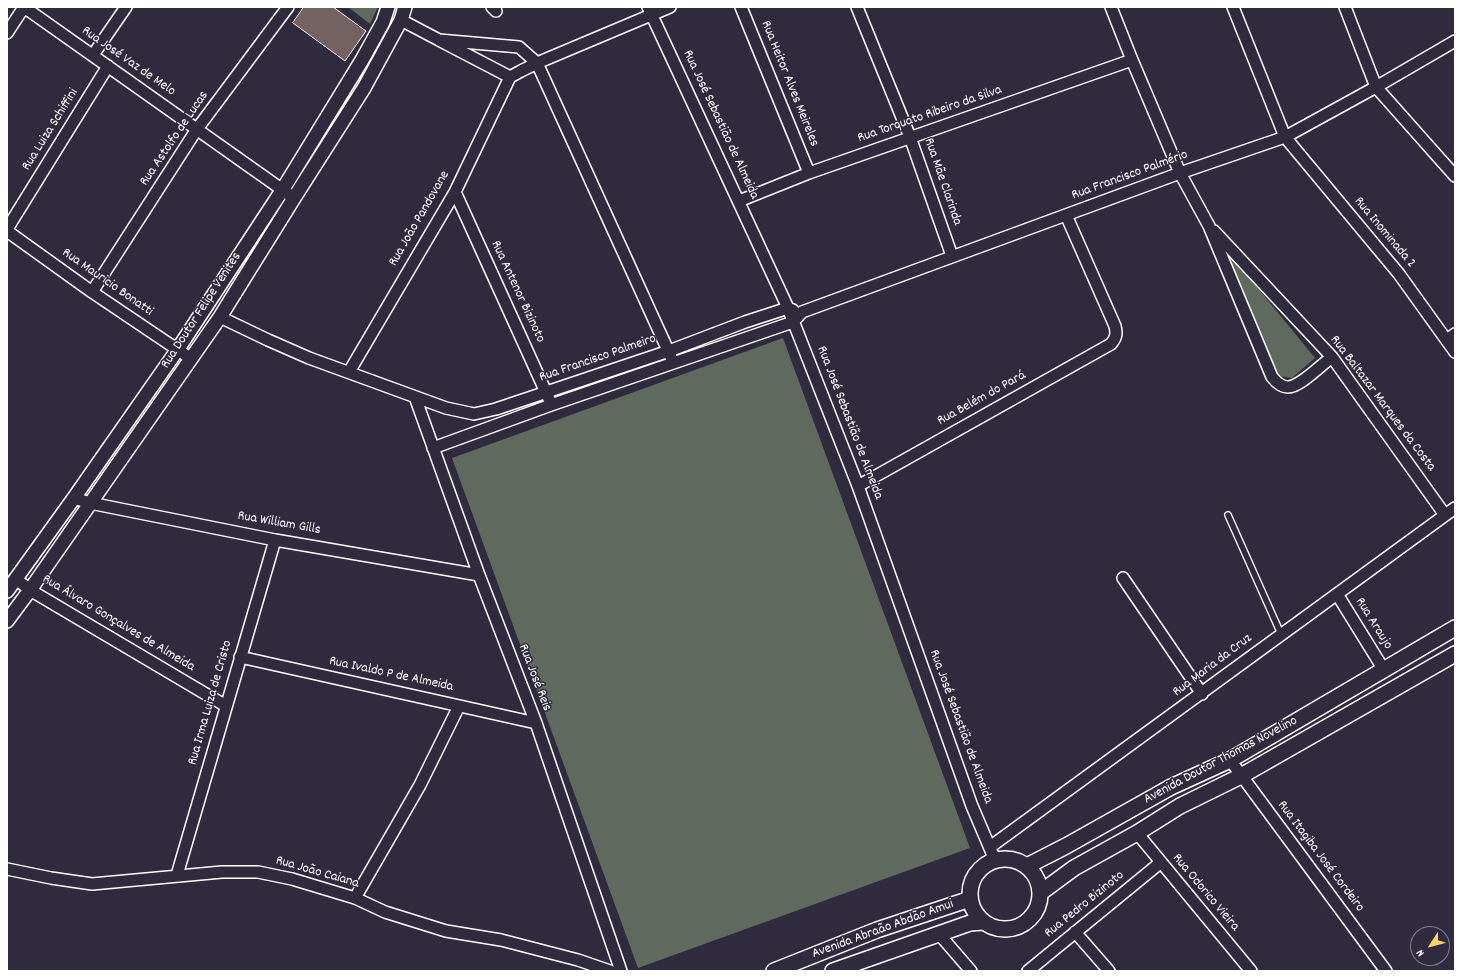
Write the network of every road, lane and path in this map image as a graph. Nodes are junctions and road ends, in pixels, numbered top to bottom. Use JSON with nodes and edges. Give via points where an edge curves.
{"nodes":[{"id":1,"x":24,"y":7,"type":"edge"},
{"id":2,"x":126,"y":7,"type":"edge"},
{"id":3,"x":288,"y":7,"type":"edge"},
{"id":4,"x":388,"y":7,"type":"edge"},
{"id":5,"x":406,"y":7,"type":"edge"},
{"id":6,"x":670,"y":7,"type":"edge"},
{"id":7,"x":741,"y":7,"type":"edge"},
{"id":8,"x":857,"y":7,"type":"edge"},
{"id":9,"x":1111,"y":7,"type":"edge"},
{"id":10,"x":1233,"y":7,"type":"edge"},
{"id":11,"x":1345,"y":7,"type":"edge"},
{"id":12,"x":650,"y":10,"type":"edge"},
{"id":13,"x":401,"y":20,"type":"junction"},
{"id":14,"x":7,"y":33,"type":"edge"},
{"id":15,"x":439,"y":40,"type":"junction"},
{"id":16,"x":1455,"y":41,"type":"edge"},
{"id":17,"x":93,"y":56,"type":"junction"},
{"id":18,"x":1132,"y":60,"type":"junction"},
{"id":19,"x":537,"y":63,"type":"junction"},
{"id":20,"x":108,"y":66,"type":"junction"},
{"id":21,"x":510,"y":77,"type":"junction"},
{"id":22,"x":1376,"y":87,"type":"junction"},
{"id":23,"x":197,"y":129,"type":"junction"},
{"id":24,"x":910,"y":137,"type":"junction"},
{"id":25,"x":1285,"y":137,"type":"junction"},
{"id":26,"x":809,"y":173,"type":"junction"},
{"id":27,"x":1180,"y":174,"type":"junction"},
{"id":28,"x":1455,"y":176,"type":"edge"},
{"id":29,"x":283,"y":189,"type":"junction"},
{"id":30,"x":455,"y":192,"type":"junction"},
{"id":31,"x":294,"y":198,"type":"junction"},
{"id":32,"x":739,"y":201,"type":"junction"},
{"id":33,"x":1066,"y":215,"type":"junction"},
{"id":34,"x":1209,"y":226,"type":"junction"},
{"id":35,"x":7,"y":230,"type":"edge"},
{"id":36,"x":952,"y":256,"type":"junction"},
{"id":37,"x":92,"y":292,"type":"junction"},
{"id":38,"x":788,"y":308,"type":"junction"},
{"id":39,"x":802,"y":312,"type":"junction"},
{"id":40,"x":220,"y":317,"type":"junction"},
{"id":41,"x":793,"y":322,"type":"junction"},
{"id":42,"x":1451,"y":337,"type":"edge"},
{"id":43,"x":178,"y":349,"type":"junction"},
{"id":44,"x":669,"y":351,"type":"junction"},
{"id":45,"x":1455,"y":352,"type":"edge"},
{"id":46,"x":1332,"y":357,"type":"junction"},
{"id":47,"x":190,"y":358,"type":"junction"},
{"id":48,"x":674,"y":363,"type":"junction"},
{"id":49,"x":349,"y":372,"type":"junction"},
{"id":50,"x":547,"y":392,"type":"junction"},
{"id":51,"x":415,"y":397,"type":"junction"},
{"id":52,"x":551,"y":405,"type":"junction"},
{"id":53,"x":474,"y":414,"type":"junction"},
{"id":54,"x":478,"y":431,"type":"junction"},
{"id":55,"x":433,"y":448,"type":"junction"},
{"id":56,"x":858,"y":486,"type":"junction"},
{"id":57,"x":74,"y":498,"type":"junction"},
{"id":58,"x":90,"y":504,"type":"junction"},
{"id":59,"x":1455,"y":508,"type":"edge"},
{"id":60,"x":1228,"y":515,"type":"dead end"},
{"id":61,"x":1445,"y":515,"type":"junction"},
{"id":62,"x":275,"y":540,"type":"junction"},
{"id":63,"x":479,"y":575,"type":"junction"},
{"id":64,"x":1123,"y":578,"type":"dead end"},
{"id":65,"x":16,"y":579,"type":"junction"},
{"id":66,"x":30,"y":590,"type":"junction"},
{"id":67,"x":7,"y":591,"type":"edge"},
{"id":68,"x":1337,"y":594,"type":"junction"},
{"id":69,"x":7,"y":621,"type":"edge"},
{"id":70,"x":1455,"y":628,"type":"edge"},
{"id":71,"x":1281,"y":634,"type":"junction"},
{"id":72,"x":1455,"y":654,"type":"edge"},
{"id":73,"x":240,"y":658,"type":"junction"},
{"id":74,"x":1384,"y":670,"type":"junction"},
{"id":75,"x":1202,"y":694,"type":"junction"},
{"id":76,"x":226,"y":706,"type":"junction"},
{"id":77,"x":459,"y":706,"type":"junction"},
{"id":78,"x":536,"y":723,"type":"junction"},
{"id":79,"x":1230,"y":760,"type":"junction"},
{"id":80,"x":1241,"y":776,"type":"junction"},
{"id":81,"x":1137,"y":833,"type":"junction"},
{"id":82,"x":992,"y":853,"type":"junction"},
{"id":83,"x":1160,"y":863,"type":"junction"},
{"id":84,"x":1027,"y":866,"type":"junction"},
{"id":85,"x":7,"y":869,"type":"edge"},
{"id":86,"x":177,"y":875,"type":"junction"},
{"id":87,"x":1040,"y":893,"type":"junction"},
{"id":88,"x":355,"y":898,"type":"junction"},
{"id":89,"x":970,"y":899,"type":"junction"},
{"id":90,"x":983,"y":922,"type":"junction"},
{"id":91,"x":1075,"y":932,"type":"junction"},
{"id":92,"x":939,"y":934,"type":"junction"},
{"id":93,"x":610,"y":971,"type":"edge"},
{"id":94,"x":620,"y":971,"type":"edge"},
{"id":95,"x":774,"y":971,"type":"edge"},
{"id":96,"x":833,"y":971,"type":"edge"},
{"id":97,"x":972,"y":971,"type":"edge"},
{"id":98,"x":1028,"y":971,"type":"edge"},
{"id":99,"x":1109,"y":971,"type":"edge"},
{"id":100,"x":1251,"y":971,"type":"edge"},
{"id":101,"x":1386,"y":971,"type":"edge"}],
"edges":[{"from":1,"to":14,"type":"street"},
{"from":1,"to":17,"type":"street","name":"Rua José Vaz de Melo"},
{"from":2,"to":17,"type":"street"},
{"from":3,"to":23,"type":"street","name":"Rua Astolfo de Lucas"},
{"from":4,"to":29,"type":"street","name":"Rua Doutor Felipe Venites","via":[[362,60]]},
{"from":5,"to":13,"type":"street","name":"Rua Doutor Felipe Venites"},
{"from":6,"to":12,"type":"street"},
{"from":7,"to":26,"type":"street","name":"Rua Heitor Alves Meireles"},
{"from":8,"to":24,"type":"street","name":"Rua Mãe Clarinda"},
{"from":9,"to":18,"type":"street"},
{"from":10,"to":25,"type":"street","name":"Rua Inominada 2"},
{"from":11,"to":22,"type":"street"},
{"from":12,"to":19,"type":"street"},
{"from":12,"to":32,"type":"street","name":"Rua José Sebastião de Almeida"},
{"from":13,"to":15,"type":"street"},
{"from":13,"to":31,"type":"street","name":"Rua Doutor Felipe Venites","via":[[364,88]]},
{"from":15,"to":19,"type":"street","via":[[519,47]]},
{"from":15,"to":21,"type":"street"},
{"from":16,"to":22,"type":"street","name":"Rua Francisco Palmério"},
{"from":17,"to":20,"type":"street","name":"Rua José Vaz de Melo"},
{"from":18,"to":24,"type":"street","name":"Rua Torquato Ribeiro da Silva"},
{"from":18,"to":27,"type":"street"},
{"from":19,"to":21,"type":"street"},
{"from":19,"to":44,"type":"street"},
{"from":20,"to":23,"type":"street","name":"Rua José Vaz de Melo"},
{"from":20,"to":35,"type":"street","name":"Rua Luiza Schiffini"},
{"from":21,"to":30,"type":"street","name":"Rua João Pandovane"},
{"from":22,"to":25,"type":"street","name":"Rua Francisco Palmério"},
{"from":22,"to":28,"type":"street"},
{"from":23,"to":29,"type":"street","name":"Rua José Vaz de Melo"},
{"from":23,"to":37,"type":"street","name":"Rua Astolfo de Lucas"},
{"from":24,"to":26,"type":"street","name":"Rua Torquato Ribeiro da Silva"},
{"from":24,"to":36,"type":"street","name":"Rua Mãe Clarinda"},
{"from":25,"to":27,"type":"street","name":"Rua Francisco Palmério"},
{"from":25,"to":42,"type":"street","name":"Rua Inominada 2"},
{"from":26,"to":32,"type":"street","name":"Rua Torquato Ribeiro da Silva"},
{"from":27,"to":33,"type":"street","name":"Rua Francisco Palmério"},
{"from":27,"to":34,"type":"street"},
{"from":29,"to":31,"type":"street","name":"Rua José Vaz de Melo"},
{"from":29,"to":43,"type":"street","name":"Rua Doutor Felipe Venites"},
{"from":30,"to":49,"type":"street","name":"Rua João Pandovane"},
{"from":30,"to":50,"type":"street","name":"Rua Antenor Bizinoto"},
{"from":31,"to":40,"type":"street","name":"Rua Doutor Felipe Venites"},
{"from":32,"to":38,"type":"street","name":"Rua José Sebastião de Almeida"},
{"from":33,"to":36,"type":"street","name":"Rua Francisco Palmério"},
{"from":33,"to":56,"type":"street","name":"Rua Belém do Pará","via":[[1115,326],[1115,339],[1111,344]]},
{"from":34,"to":46,"type":"street","name":"Rua Baltazar Marques da Costa"},
{"from":34,"to":46,"type":"street","via":[[1276,383],[1288,387],[1298,383]]},
{"from":35,"to":37,"type":"street","name":"Rua Mauricio Bonatti"},
{"from":36,"to":39,"type":"street","name":"Rua Francisco Palmério"},
{"from":37,"to":43,"type":"street","name":"Rua Mauricio Bonatti"},
{"from":38,"to":39,"type":"street"},
{"from":38,"to":41,"type":"street","name":"Rua José Sebastião de Almeida"},
{"from":38,"to":44,"type":"street","name":"Rua Francisco Palmeiro"},
{"from":39,"to":41,"type":"street"},
{"from":40,"to":47,"type":"street","name":"Rua Doutor Felipe Venites"},
{"from":40,"to":49,"type":"street","name":"Rua Francisco Palmeiro","via":[[309,358]]},
{"from":41,"to":48,"type":"street","name":"Rua Francisco Palmeiro"},
{"from":41,"to":56,"type":"street","name":"Rua José Sebastião de Almeida"},
{"from":42,"to":45,"type":"street","name":"Rua Inominada 2"},
{"from":43,"to":47,"type":"street","name":"Rua Mauricio Bonatti"},
{"from":43,"to":57,"type":"street","name":"Rua Doutor Felipe Venites"},
{"from":44,"to":48,"type":"street"},
{"from":44,"to":50,"type":"street","name":"Rua Francisco Palmeiro"},
{"from":46,"to":61,"type":"street","name":"Rua Baltazar Marques da Costa"},
{"from":47,"to":58,"type":"street","name":"Rua Doutor Felipe Venites"},
{"from":48,"to":52,"type":"street","name":"Rua Francisco Palmeiro"},
{"from":49,"to":51,"type":"street","name":"Rua Francisco Palmeiro"},
{"from":50,"to":52,"type":"street","name":"Rua Antenor Bizinoto"},
{"from":50,"to":53,"type":"street","name":"Rua Francisco Palmeiro"},
{"from":51,"to":53,"type":"street","name":"Rua Francisco Palmeiro"},
{"from":51,"to":55,"type":"street","name":"Rua José Reis"},
{"from":52,"to":54,"type":"street","name":"Rua Francisco Palmeiro"},
{"from":53,"to":54,"type":"street"},
{"from":54,"to":55,"type":"street","name":"Rua Francisco Palmeiro"},
{"from":55,"to":63,"type":"street","name":"Rua José Reis"},
{"from":56,"to":82,"type":"street","name":"Rua José Sebastião de Almeida","via":[[972,806]]},
{"from":57,"to":58,"type":"street","name":"Rua William Gills"},
{"from":57,"to":65,"type":"street","name":"Rua Doutor Felipe Venites"},
{"from":58,"to":62,"type":"street","name":"Rua William Gills"},
{"from":58,"to":66,"type":"street","name":"Rua Doutor Felipe Venites"},
{"from":59,"to":61,"type":"street","name":"Rua Maria da Cruz"},
{"from":60,"to":71,"type":"lane"},
{"from":61,"to":68,"type":"street","name":"Rua Maria da Cruz"},
{"from":62,"to":63,"type":"street","name":"Rua William Gills"},
{"from":62,"to":73,"type":"street","name":"Rua Irma Luiza de Cristo"},
{"from":63,"to":78,"type":"street","name":"Rua José Reis"},
{"from":64,"to":75,"type":"street"},
{"from":65,"to":66,"type":"street","name":"Rua Álvaro Gonçalves de Almeida"},
{"from":65,"to":67,"type":"street","name":"Rua Doutor Felipe Venites"},
{"from":66,"to":69,"type":"street","name":"Rua Doutor Felipe Venites"},
{"from":66,"to":76,"type":"street","name":"Rua Álvaro Gonçalves de Almeida"},
{"from":68,"to":71,"type":"street","name":"Rua Maria da Cruz"},
{"from":68,"to":74,"type":"street","name":"Rua Araujo"},
{"from":70,"to":74,"type":"main road","name":"Avenida Doutor Thomas Novelino"},
{"from":71,"to":75,"type":"street","name":"Rua Maria da Cruz"},
{"from":72,"to":80,"type":"main road","name":"Avenida Doutor Thomas Novelino"},
{"from":73,"to":76,"type":"street","name":"Rua Irma Luiza de Cristo"},
{"from":73,"to":77,"type":"street","name":"Rua Ivaldo P de Almeida"},
{"from":74,"to":79,"type":"main road","name":"Avenida Doutor Thomas Novelino"},
{"from":75,"to":82,"type":"street","name":"Rua Maria da Cruz"},
{"from":76,"to":86,"type":"street","name":"Rua Irma Luiza de Cristo"},
{"from":77,"to":78,"type":"street","name":"Rua Ivaldo P de Almeida"},
{"from":77,"to":88,"type":"street","via":[[420,785]]},
{"from":78,"to":94,"type":"street","name":"Rua José Reis"},
{"from":79,"to":80,"type":"street","name":"Rua Itagiba José Cordeiro"},
{"from":79,"to":84,"type":"main road","name":"Avenida Doutor Thomas Novelino","via":[[1171,787]]},
{"from":80,"to":81,"type":"main road","name":"Avenida Doutor Thomas Novelino","via":[[1180,806]]},
{"from":80,"to":101,"type":"street","name":"Rua Itagiba José Cordeiro"},
{"from":81,"to":83,"type":"street","name":"Rua Odorico Vieira"},
{"from":81,"to":87,"type":"main road","name":"Avenida Doutor Thomas Novelino","via":[[1074,868]]},
{"from":82,"to":84,"type":"main road"},
{"from":82,"to":89,"type":"main road","via":[[986,864],[978,871],[972,884]]},
{"from":83,"to":91,"type":"street","name":"Rua Pedro Bizinoto"},
{"from":83,"to":100,"type":"street","name":"Rua Odorico Vieira"},
{"from":84,"to":87,"type":"main road","via":[[1034,874]]},
{"from":85,"to":86,"type":"street","name":"Rua João Caiana","via":[[92,884]]},
{"from":86,"to":88,"type":"street","name":"Rua João Caiana","via":[[258,872],[292,879]]},
{"from":87,"to":90,"type":"main road","via":[[1039,904],[1034,914],[1016,928],[993,927]]},
{"from":88,"to":93,"type":"street","name":"Rua João Caiana","via":[[385,912],[446,931],[501,940]]},
{"from":89,"to":90,"type":"main road"},
{"from":89,"to":95,"type":"main road","name":"Avenida Abraão Abdão Amui","via":[[878,930]]},
{"from":90,"to":92,"type":"main road","name":"Avenida Abraão Abdão Amui","via":[[970,923]]},
{"from":91,"to":98,"type":"street","name":"Rua Pedro Bizinoto"},
{"from":91,"to":99,"type":"street"},
{"from":92,"to":96,"type":"main road","name":"Avenida Abraão Abdão Amui"},
{"from":92,"to":97,"type":"street"}]}
